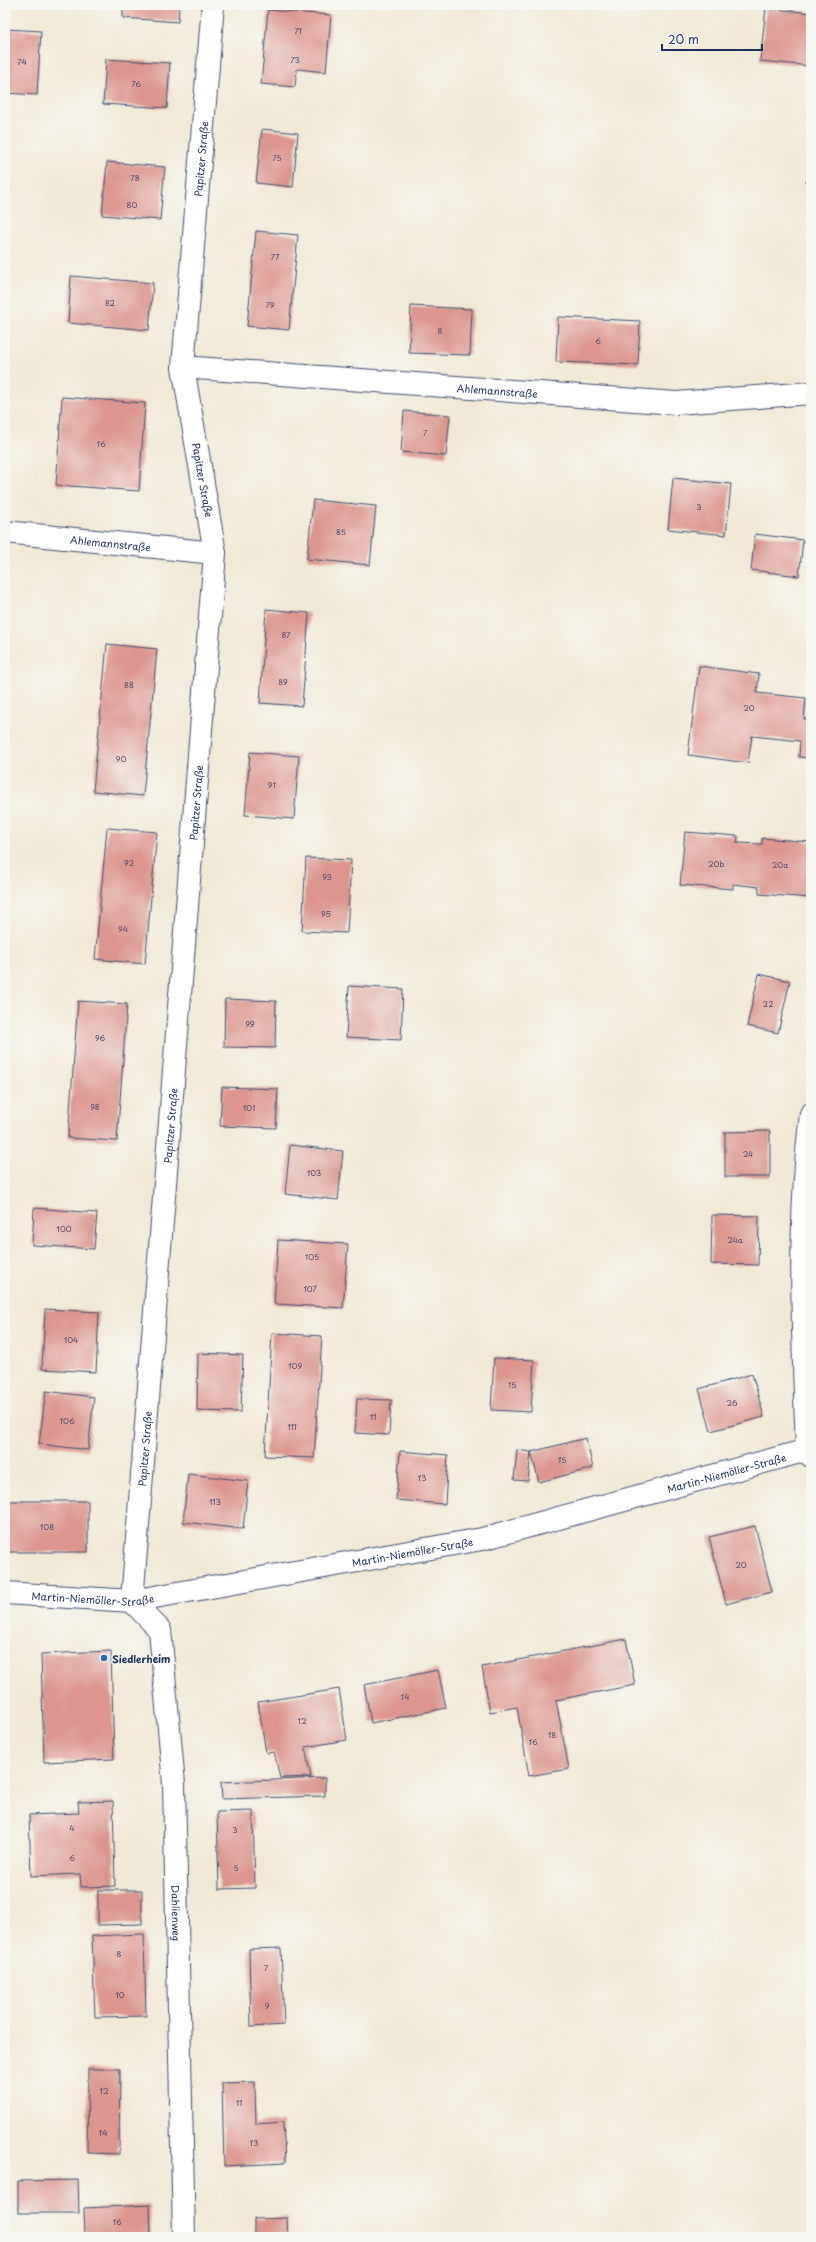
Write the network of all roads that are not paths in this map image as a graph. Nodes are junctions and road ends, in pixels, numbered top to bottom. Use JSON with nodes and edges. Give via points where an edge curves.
{"nodes":[{"id":1,"x":213,"y":5,"type":"edge"},
{"id":2,"x":183,"y":367,"type":"junction"},
{"id":3,"x":811,"y":393,"type":"edge"},
{"id":4,"x":5,"y":532,"type":"edge"},
{"id":5,"x":215,"y":554,"type":"junction"},
{"id":6,"x":811,"y":1114,"type":"edge"},
{"id":7,"x":810,"y":1452,"type":"edge"},
{"id":8,"x":5,"y":1593,"type":"edge"},
{"id":9,"x":132,"y":1601,"type":"junction"},
{"id":10,"x":184,"y":2237,"type":"edge"}],
"edges":[{"from":1,"to":2,"type":"street","name":"Papitzer Straße"},
{"from":2,"to":3,"type":"street","name":"Ahlemannstraße","via":[[676,403]]},
{"from":2,"to":5,"type":"street","name":"Papitzer Straße"},
{"from":4,"to":5,"type":"street","name":"Ahlemannstraße"},
{"from":5,"to":9,"type":"street","name":"Papitzer Straße"},
{"from":6,"to":7,"type":"street","via":[[807,1148],[802,1302]]},
{"from":7,"to":9,"type":"street","name":"Martin-Niemöller-Straße","via":[[482,1539]]},
{"from":8,"to":9,"type":"street","name":"Martin-Niemöller-Straße"},
{"from":9,"to":10,"type":"street","name":"Dahlienweg","via":[[160,1630],[174,1784]]}]}
